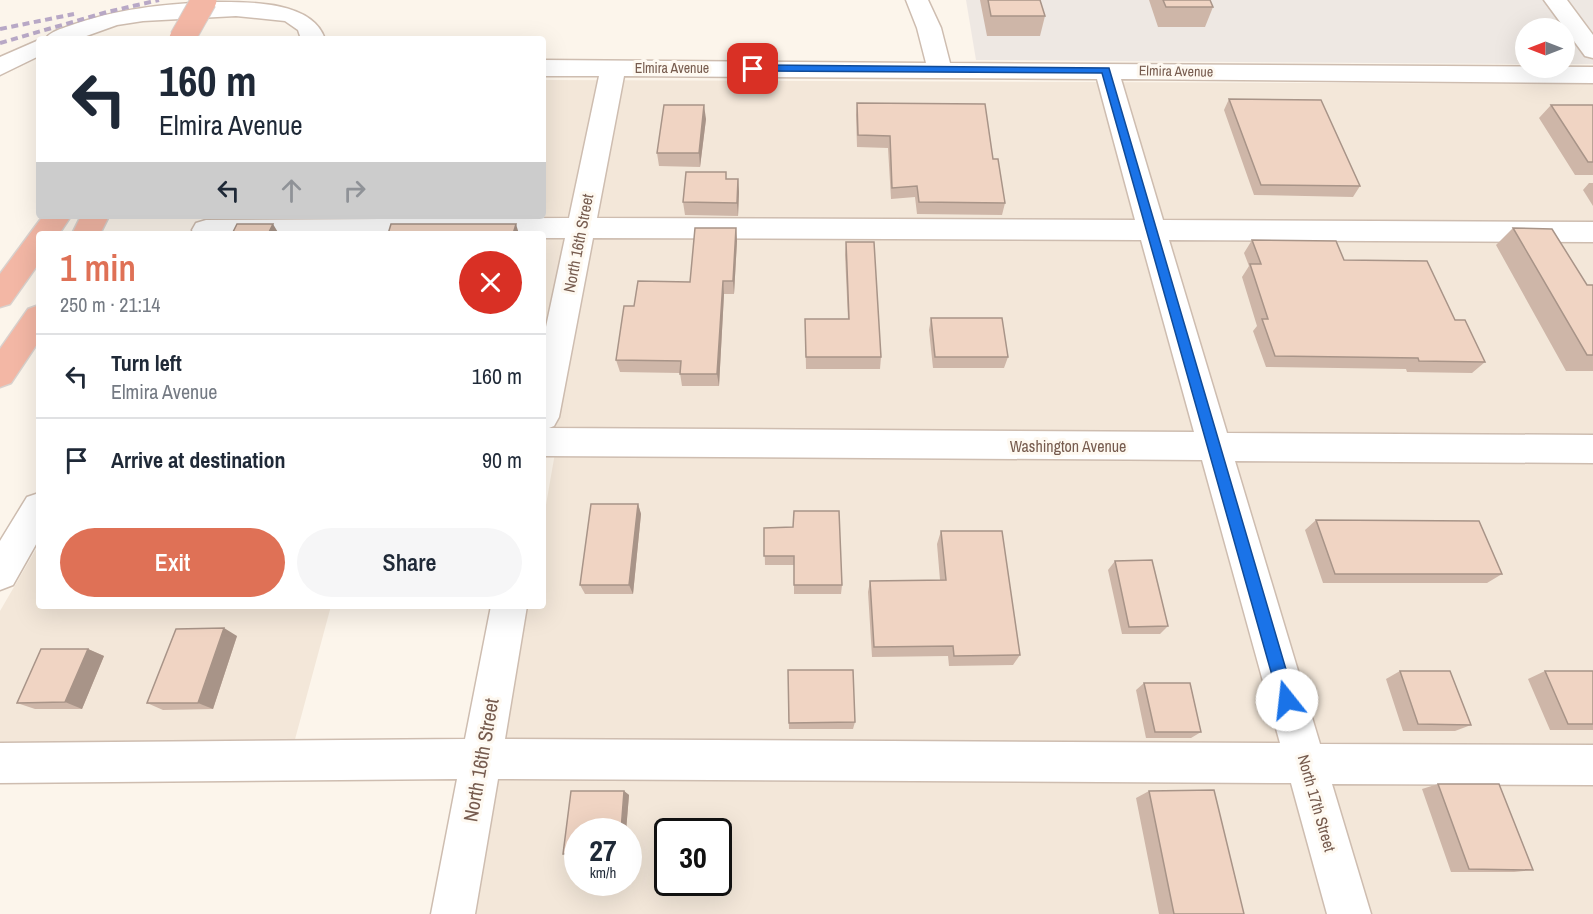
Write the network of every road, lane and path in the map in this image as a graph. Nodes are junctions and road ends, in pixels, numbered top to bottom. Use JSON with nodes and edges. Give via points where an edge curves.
{"nodes":[{"id":1,"x":204,"y":0,"type":"edge"},
{"id":2,"x":917,"y":0,"type":"edge"},
{"id":3,"x":1555,"y":0,"type":"edge"},
{"id":4,"x":267,"y":5,"type":"edge"},
{"id":5,"x":65,"y":36,"type":"edge"},
{"id":6,"x":184,"y":36,"type":"edge"},
{"id":7,"x":312,"y":36,"type":"edge"},
{"id":8,"x":36,"y":48,"type":"edge"},
{"id":9,"x":1593,"y":51,"type":"edge"},
{"id":10,"x":0,"y":67,"type":"edge"},
{"id":11,"x":546,"y":68,"type":"edge"},
{"id":12,"x":614,"y":68,"type":"junction"},
{"id":13,"x":939,"y":69,"type":"junction"},
{"id":14,"x":1106,"y":70,"type":"junction"},
{"id":15,"x":1593,"y":75,"type":"edge"},
{"id":16,"x":208,"y":227,"type":"edge"},
{"id":17,"x":581,"y":228,"type":"junction"},
{"id":18,"x":1152,"y":230,"type":"junction"},
{"id":19,"x":1593,"y":232,"type":"edge"},
{"id":20,"x":36,"y":246,"type":"edge"},
{"id":21,"x":0,"y":296,"type":"edge"},
{"id":22,"x":36,"y":321,"type":"edge"},
{"id":23,"x":0,"y":374,"type":"edge"},
{"id":24,"x":546,"y":402,"type":"edge"},
{"id":25,"x":546,"y":442,"type":"edge"},
{"id":26,"x":1214,"y":447,"type":"junction"},
{"id":27,"x":1593,"y":449,"type":"edge"},
{"id":28,"x":36,"y":513,"type":"edge"},
{"id":29,"x":0,"y":573,"type":"edge"},
{"id":30,"x":507,"y":609,"type":"edge"},
{"id":31,"x":481,"y":759,"type":"junction"},
{"id":32,"x":0,"y":763,"type":"edge"},
{"id":33,"x":1306,"y":765,"type":"junction"},
{"id":34,"x":1593,"y":765,"type":"edge"},
{"id":35,"x":453,"y":914,"type":"edge"},
{"id":36,"x":1349,"y":914,"type":"edge"}],
"edges":[{"from":1,"to":6,"type":"highway","bridge":true},
{"from":2,"to":13,"type":"street"},
{"from":3,"to":9,"type":"street"},
{"from":4,"to":5,"type":"street","via":[[144,14]]},
{"from":4,"to":7,"type":"street","via":[[298,19]]},
{"from":8,"to":10,"type":"street"},
{"from":11,"to":12,"type":"street","name":"Elmira Avenue"},
{"from":12,"to":13,"type":"street","name":"Elmira Avenue"},
{"from":12,"to":17,"type":"street","name":"North 16th Street"},
{"from":13,"to":14,"type":"street","name":"Elmira Avenue"},
{"from":14,"to":15,"type":"street","name":"Elmira Avenue"},
{"from":14,"to":18,"type":"street","name":"North 17th Street"},
{"from":16,"to":17,"type":"street"},
{"from":17,"to":18,"type":"street"},
{"from":17,"to":24,"type":"street","name":"North 16th Street"},
{"from":18,"to":19,"type":"street"},
{"from":18,"to":26,"type":"street","name":"North 17th Street"},
{"from":20,"to":21,"type":"highway"},
{"from":22,"to":23,"type":"highway"},
{"from":25,"to":26,"type":"street","name":"Washington Avenue"},
{"from":26,"to":27,"type":"street","name":"Washington Avenue"},
{"from":26,"to":33,"type":"street","name":"North 17th Street"},
{"from":28,"to":29,"type":"street"},
{"from":30,"to":31,"type":"street","name":"North 16th Street"},
{"from":31,"to":32,"type":"street"},
{"from":31,"to":33,"type":"street"},
{"from":31,"to":35,"type":"street","name":"North 16th Street"},
{"from":33,"to":34,"type":"street"},
{"from":33,"to":36,"type":"street","name":"North 17th Street"}]}
